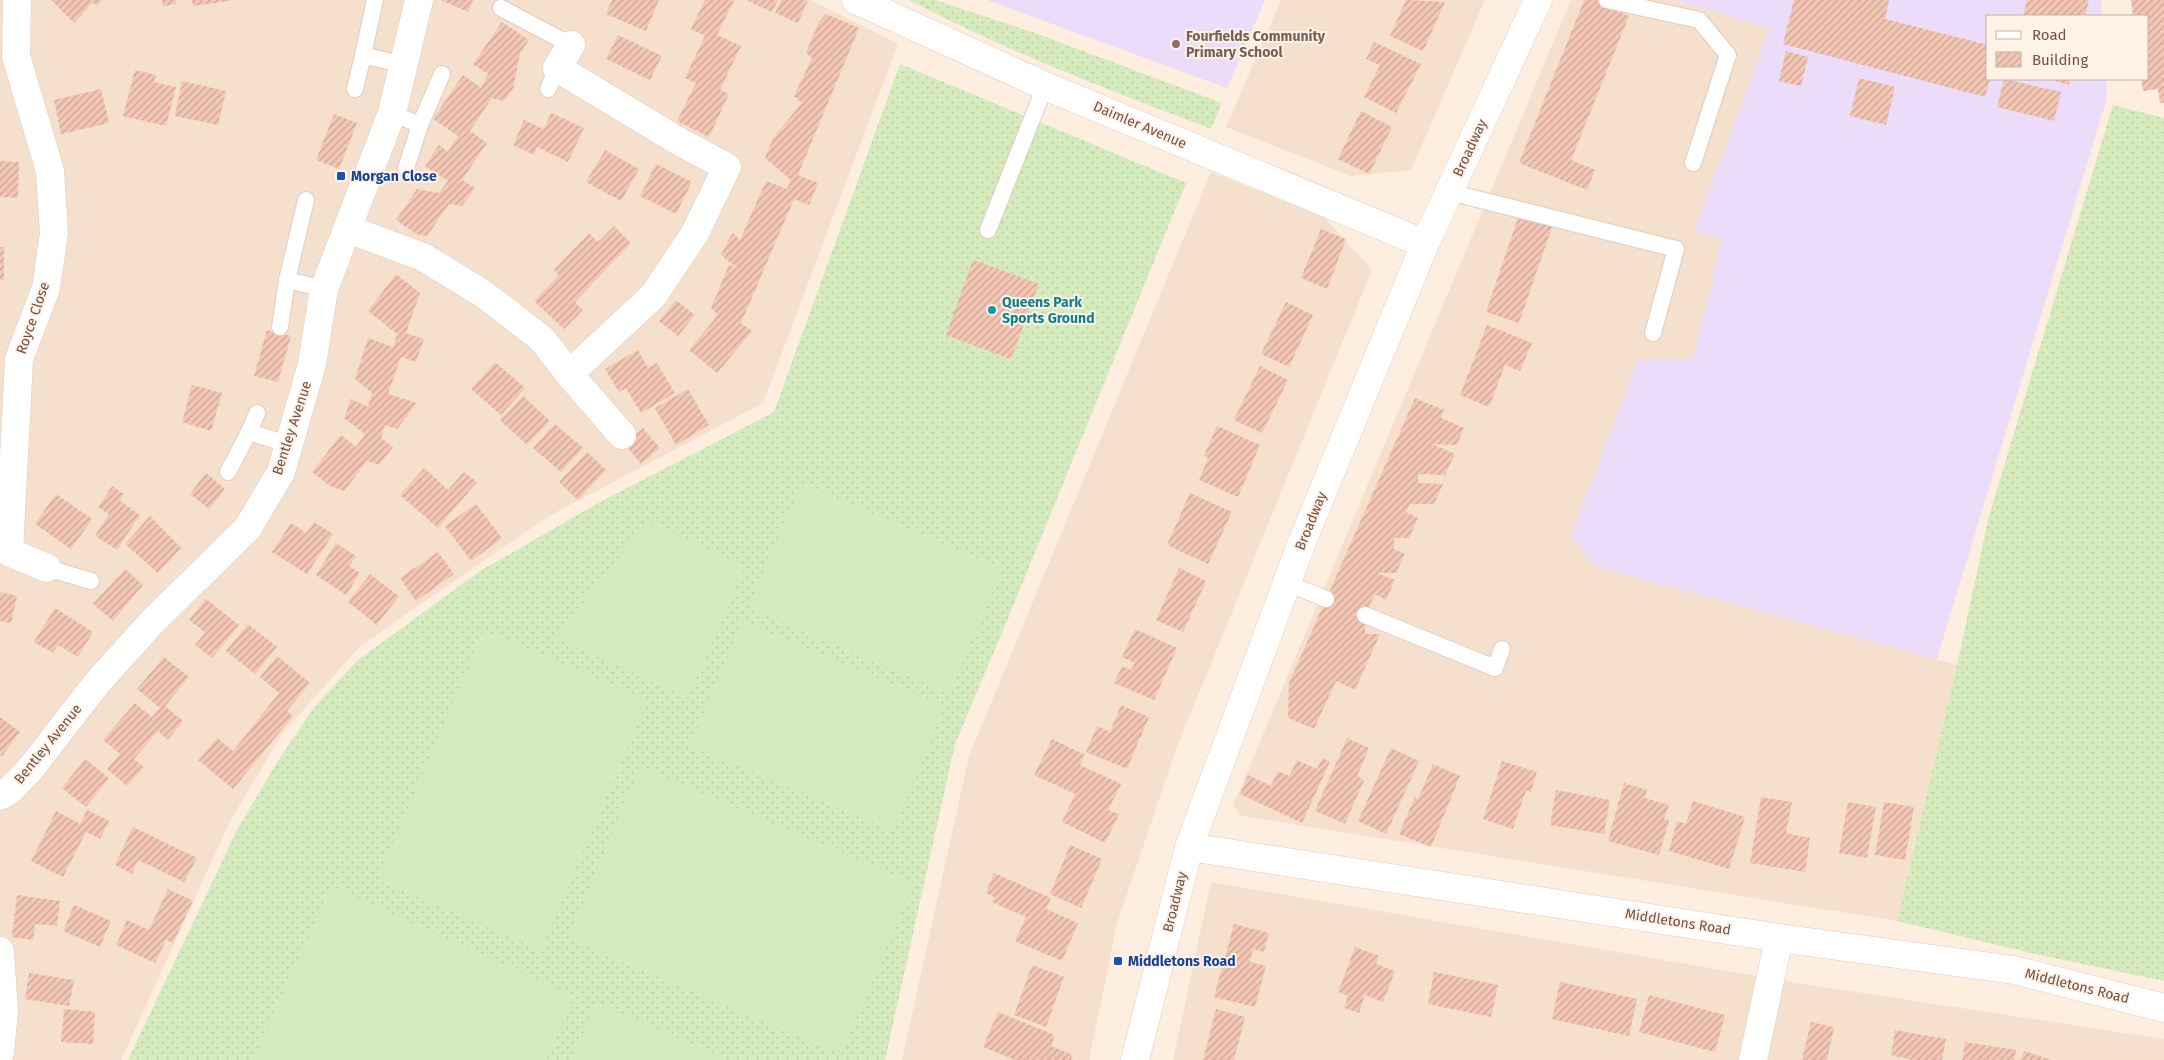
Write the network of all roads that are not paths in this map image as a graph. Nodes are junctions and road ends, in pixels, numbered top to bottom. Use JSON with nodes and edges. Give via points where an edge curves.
{"nodes":[{"id":1,"x":17,"y":0,"type":"edge"},
{"id":2,"x":375,"y":0,"type":"edge"},
{"id":3,"x":419,"y":0,"type":"edge"},
{"id":4,"x":856,"y":0,"type":"edge"},
{"id":5,"x":1538,"y":0,"type":"edge"},
{"id":6,"x":1607,"y":0,"type":"edge"},
{"id":7,"x":501,"y":8,"type":"dead end"},
{"id":8,"x":363,"y":55,"type":"junction"},
{"id":9,"x":404,"y":64,"type":"junction"},
{"id":10,"x":559,"y":67,"type":"joint"},
{"id":11,"x":442,"y":74,"type":"dead end"},
{"id":12,"x":1045,"y":86,"type":"junction"},
{"id":13,"x":355,"y":89,"type":"dead end"},
{"id":14,"x":392,"y":113,"type":"junction"},
{"id":15,"x":420,"y":125,"type":"junction"},
{"id":16,"x":1693,"y":162,"type":"dead end"},
{"id":17,"x":406,"y":168,"type":"dead end"},
{"id":18,"x":1449,"y":192,"type":"junction"},
{"id":19,"x":306,"y":200,"type":"dead end"},
{"id":20,"x":348,"y":228,"type":"junction"},
{"id":21,"x":988,"y":230,"type":"dead end"},
{"id":22,"x":1425,"y":244,"type":"junction"},
{"id":23,"x":287,"y":280,"type":"junction"},
{"id":24,"x":324,"y":289,"type":"junction"},
{"id":25,"x":280,"y":327,"type":"dead end"},
{"id":26,"x":1653,"y":332,"type":"dead end"},
{"id":27,"x":569,"y":374,"type":"junction"},
{"id":28,"x":257,"y":413,"type":"dead end"},
{"id":29,"x":249,"y":432,"type":"junction"},
{"id":30,"x":622,"y":435,"type":"dead end"},
{"id":31,"x":290,"y":445,"type":"junction"},
{"id":32,"x":228,"y":472,"type":"dead end"},
{"id":33,"x":5,"y":553,"type":"edge"},
{"id":34,"x":47,"y":568,"type":"joint"},
{"id":35,"x":92,"y":581,"type":"dead end"},
{"id":36,"x":1287,"y":583,"type":"junction"},
{"id":37,"x":1326,"y":599,"type":"dead end"},
{"id":38,"x":1366,"y":615,"type":"dead end"},
{"id":39,"x":1502,"y":649,"type":"dead end"},
{"id":40,"x":0,"y":796,"type":"edge"},
{"id":41,"x":1189,"y":847,"type":"junction"},
{"id":42,"x":1778,"y":938,"type":"junction"},
{"id":43,"x":0,"y":951,"type":"edge"},
{"id":44,"x":2164,"y":1008,"type":"edge"},
{"id":45,"x":0,"y":1052,"type":"edge"},
{"id":46,"x":1135,"y":1060,"type":"edge"},
{"id":47,"x":1753,"y":1060,"type":"edge"}],
"edges":[{"from":1,"to":33,"type":"street","name":"Royce Close","via":[[16,56],[50,171],[54,233],[46,288],[19,359]]},
{"from":2,"to":8,"type":"lane"},
{"from":3,"to":9,"type":"street","name":"Bentley Avenue"},
{"from":4,"to":12,"type":"street","name":"Daimler Avenue"},
{"from":5,"to":18,"type":"street","name":"Broadway"},
{"from":6,"to":16,"type":"lane","via":[[1699,20],[1728,55]]},
{"from":7,"to":10,"type":"lane"},
{"from":8,"to":9,"type":"lane"},
{"from":8,"to":13,"type":"lane"},
{"from":9,"to":14,"type":"street","name":"Bentley Avenue"},
{"from":10,"to":27,"type":"street","via":[[727,168],[694,233],[653,296]]},
{"from":11,"to":15,"type":"lane"},
{"from":12,"to":21,"type":"lane"},
{"from":12,"to":22,"type":"street","name":"Daimler Avenue"},
{"from":14,"to":15,"type":"lane"},
{"from":14,"to":20,"type":"street","name":"Bentley Avenue"},
{"from":15,"to":17,"type":"lane"},
{"from":18,"to":22,"type":"street","name":"Broadway"},
{"from":18,"to":26,"type":"lane","via":[[1676,249]]},
{"from":19,"to":23,"type":"lane"},
{"from":20,"to":24,"type":"street","name":"Bentley Avenue"},
{"from":20,"to":27,"type":"street","via":[[423,257],[482,293],[542,339]]},
{"from":22,"to":36,"type":"street","name":"Broadway"},
{"from":23,"to":24,"type":"lane"},
{"from":23,"to":25,"type":"lane"},
{"from":24,"to":31,"type":"street","name":"Bentley Avenue","via":[[312,364]]},
{"from":27,"to":30,"type":"street"},
{"from":28,"to":29,"type":"lane"},
{"from":29,"to":31,"type":"lane"},
{"from":29,"to":32,"type":"lane"},
{"from":31,"to":40,"type":"street","name":"Bentley Avenue","via":[[280,472],[247,530],[152,622],[96,683],[31,768]]},
{"from":33,"to":34,"type":"street","name":"Royce Close"},
{"from":34,"to":35,"type":"lane"},
{"from":36,"to":37,"type":"lane"},
{"from":36,"to":41,"type":"street","name":"Broadway"},
{"from":38,"to":39,"type":"lane","via":[[1494,668]]},
{"from":41,"to":42,"type":"street","name":"Middletons Road"},
{"from":41,"to":46,"type":"street","name":"Broadway"},
{"from":42,"to":44,"type":"street","name":"Middletons Road","via":[[2014,970]]},
{"from":42,"to":47,"type":"street"},
{"from":43,"to":45,"type":"street","via":[[4,1012]]}]}
